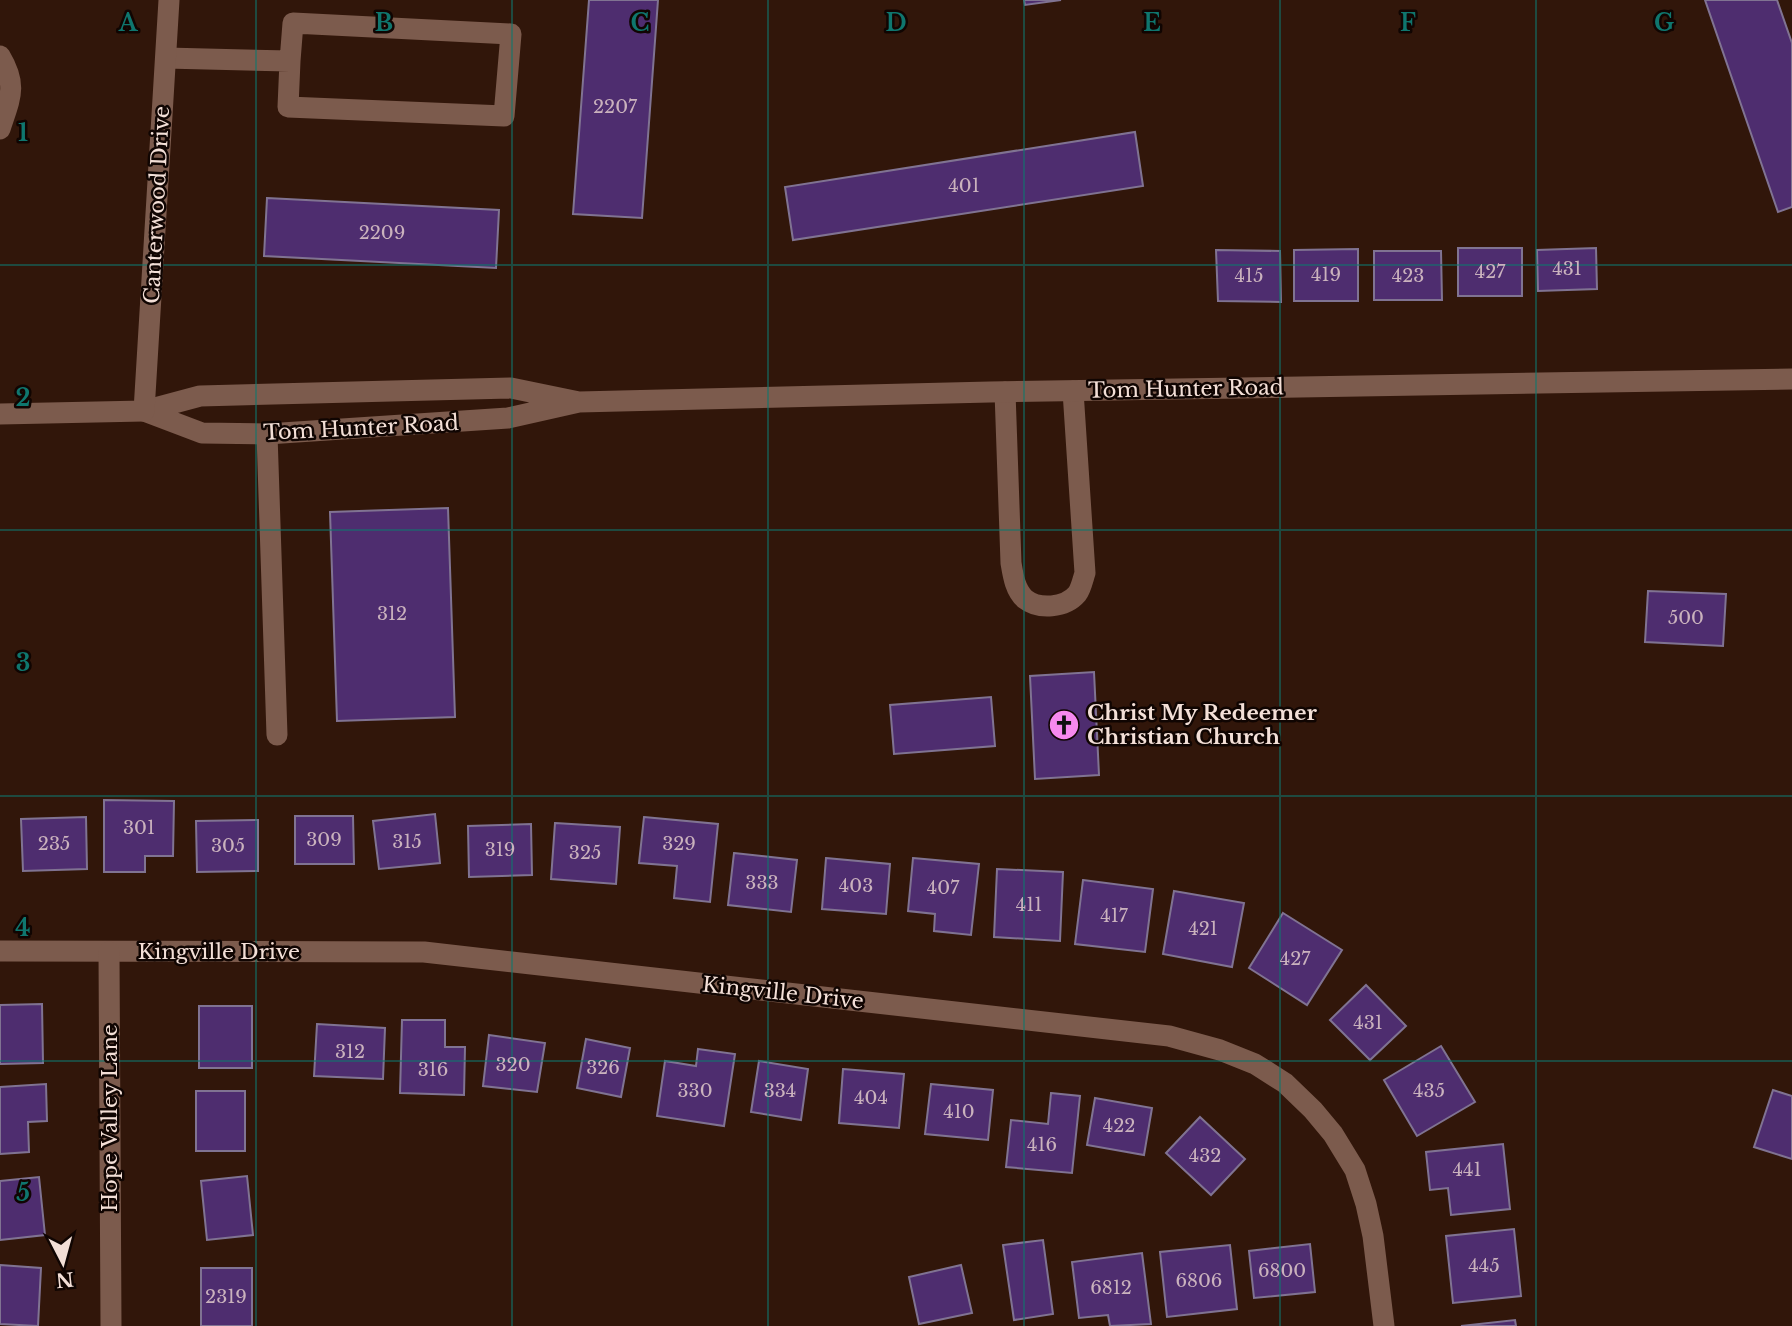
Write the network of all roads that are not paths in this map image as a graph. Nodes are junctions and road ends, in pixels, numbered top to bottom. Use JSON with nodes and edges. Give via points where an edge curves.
{"nodes":[{"id":1,"x":169,"y":0,"type":"edge"},
{"id":2,"x":0,"y":56,"type":"edge"},
{"id":3,"x":166,"y":58,"type":"junction"},
{"id":4,"x":290,"y":61,"type":"junction"},
{"id":5,"x":0,"y":129,"type":"edge"},
{"id":6,"x":1792,"y":379,"type":"edge"},
{"id":7,"x":1073,"y":391,"type":"junction"},
{"id":8,"x":1004,"y":392,"type":"junction"},
{"id":9,"x":579,"y":402,"type":"junction"},
{"id":10,"x":144,"y":411,"type":"junction"},
{"id":11,"x":0,"y":414,"type":"edge"},
{"id":12,"x":267,"y":435,"type":"junction"},
{"id":13,"x":277,"y":735,"type":"dead end"},
{"id":14,"x":0,"y":951,"type":"edge"},
{"id":15,"x":109,"y":952,"type":"junction"},
{"id":16,"x":111,"y":1326,"type":"edge"},
{"id":17,"x":1384,"y":1326,"type":"edge"}],
"edges":[{"from":1,"to":3,"type":"street","name":"Canterwood Drive"},
{"from":2,"to":5,"type":"street","via":[[8,69],[12,93]]},
{"from":3,"to":4,"type":"street"},
{"from":3,"to":10,"type":"street","name":"Canterwood Drive"},
{"from":4,"to":4,"type":"street","via":[[288,107],[505,116],[510,34],[293,23]]},
{"from":6,"to":7,"type":"street","name":"Tom Hunter Road"},
{"from":7,"to":8,"type":"street","name":"Tom Hunter Road"},
{"from":7,"to":8,"type":"street","via":[[1085,573],[1078,594],[1061,605],[1042,606],[1025,599],[1014,583]]},
{"from":8,"to":9,"type":"street","name":"Tom Hunter Road"},
{"from":9,"to":10,"type":"street","name":"Tom Hunter Road","via":[[511,388],[200,396]]},
{"from":9,"to":12,"type":"street","name":"Tom Hunter Road","via":[[508,418]]},
{"from":10,"to":11,"type":"street","name":"Tom Hunter Road"},
{"from":10,"to":12,"type":"street","name":"Tom Hunter Road","via":[[202,433]]},
{"from":12,"to":13,"type":"street"},
{"from":14,"to":15,"type":"street","name":"Kingville Drive"},
{"from":15,"to":16,"type":"street","name":"Hope Valley Lane"},
{"from":15,"to":17,"type":"street","name":"Kingville Drive","via":[[424,952],[1169,1036],[1220,1050],[1285,1083],[1333,1133],[1355,1170],[1373,1236]]}]}
